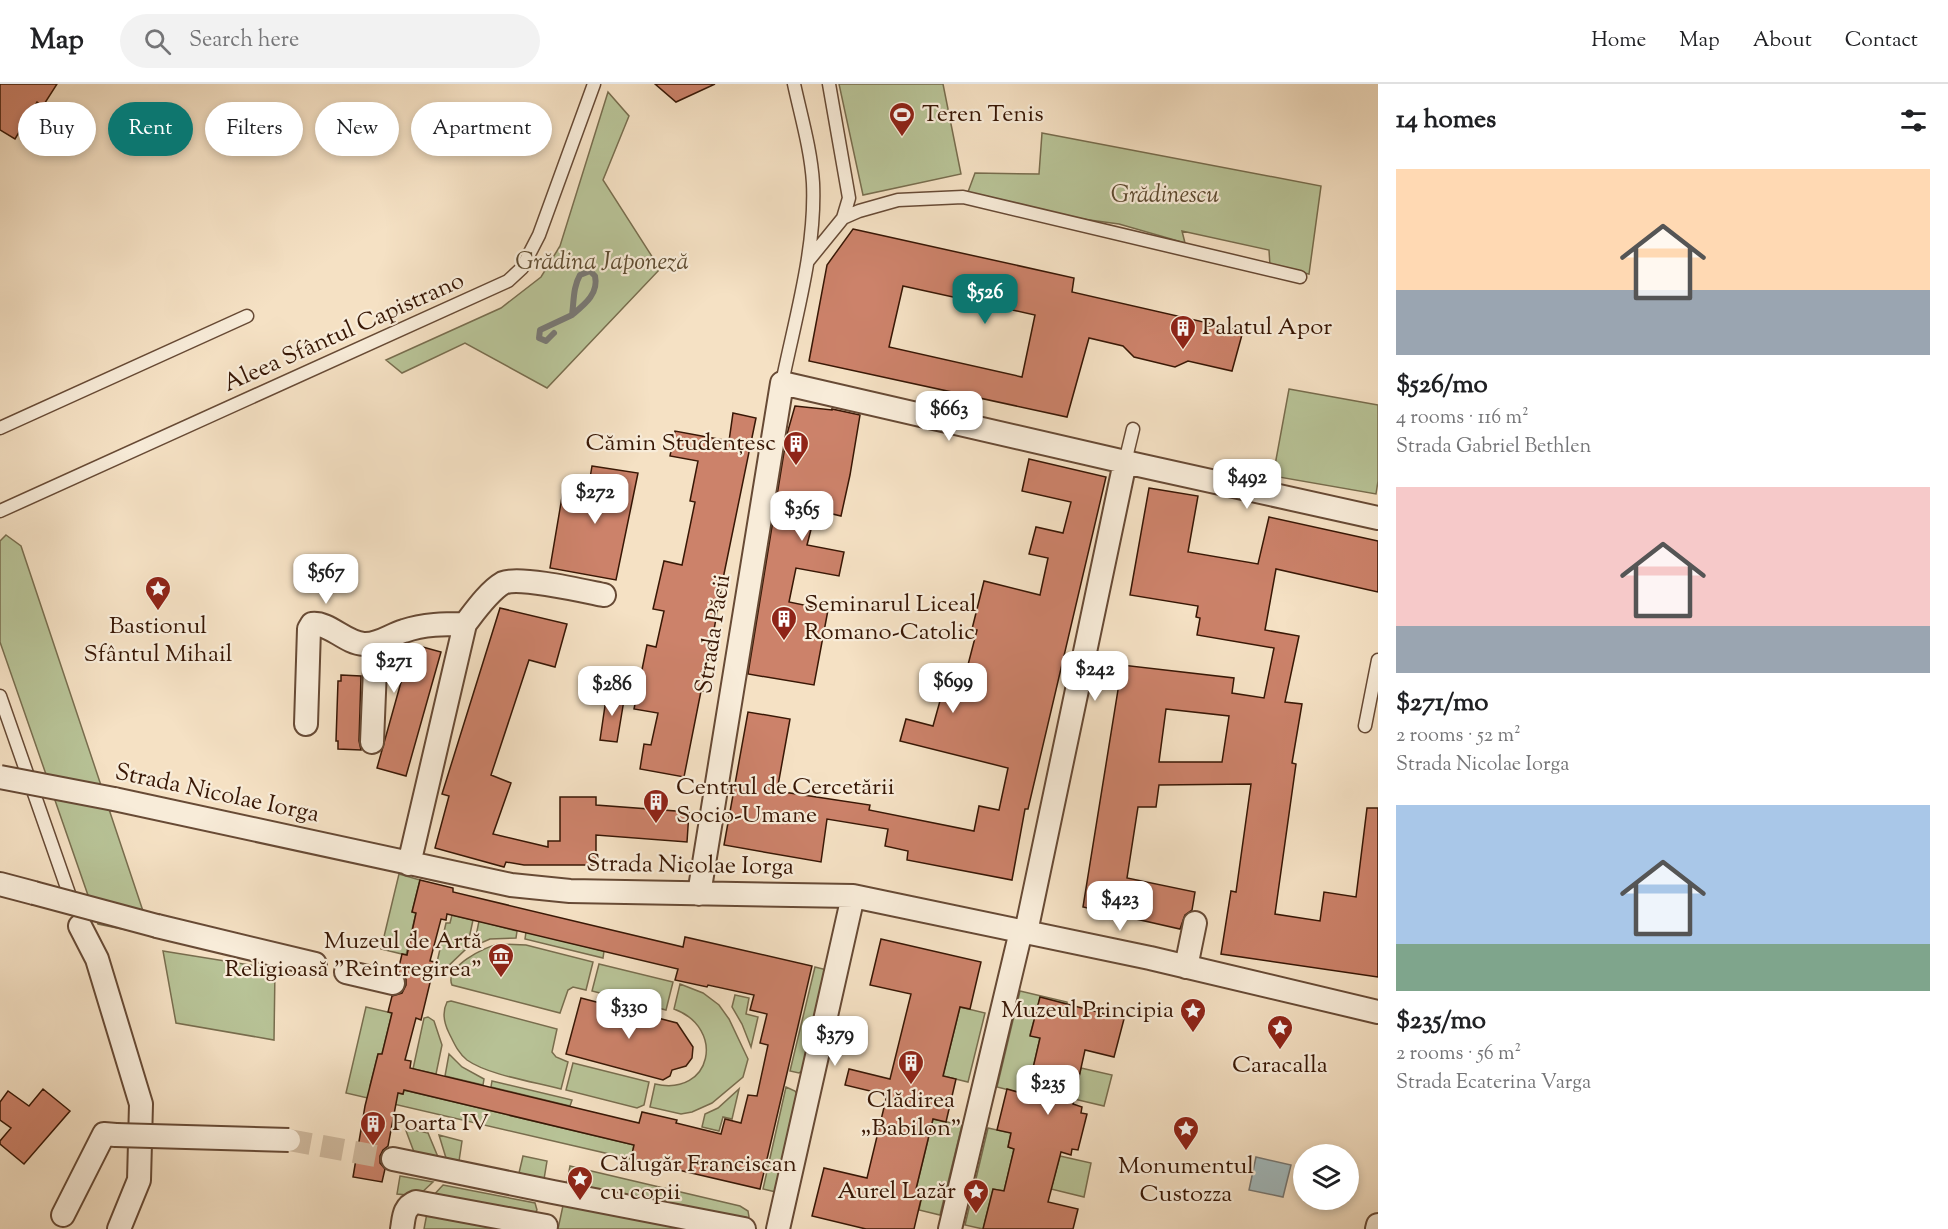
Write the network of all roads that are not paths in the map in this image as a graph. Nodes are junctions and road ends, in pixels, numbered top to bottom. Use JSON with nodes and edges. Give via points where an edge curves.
{"nodes":[{"id":1,"x":594,"y":84,"type":"edge"},
{"id":2,"x":794,"y":84,"type":"edge"},
{"id":3,"x":829,"y":84,"type":"edge"},
{"id":4,"x":843,"y":218,"type":"junction"},
{"id":5,"x":807,"y":262,"type":"junction"},
{"id":6,"x":1300,"y":277,"type":"dead end"},
{"id":7,"x":247,"y":316,"type":"dead end"},
{"id":8,"x":782,"y":383,"type":"junction"},
{"id":9,"x":0,"y":428,"type":"edge"},
{"id":10,"x":1133,"y":429,"type":"dead end"},
{"id":11,"x":1125,"y":462,"type":"junction"},
{"id":12,"x":0,"y":511,"type":"edge"},
{"id":13,"x":1378,"y":518,"type":"edge"},
{"id":14,"x":604,"y":595,"type":"dead end"},
{"id":15,"x":465,"y":624,"type":"junction"},
{"id":16,"x":376,"y":644,"type":"junction"},
{"id":17,"x":1378,"y":660,"type":"edge"},
{"id":18,"x":0,"y":696,"type":"edge"},
{"id":19,"x":306,"y":724,"type":"dead end"},
{"id":20,"x":1365,"y":726,"type":"dead end"},
{"id":21,"x":372,"y":742,"type":"dead end"},
{"id":22,"x":0,"y":777,"type":"edge"},
{"id":23,"x":409,"y":864,"type":"junction"},
{"id":24,"x":0,"y":884,"type":"edge"},
{"id":25,"x":699,"y":894,"type":"junction"},
{"id":26,"x":853,"y":896,"type":"junction"},
{"id":27,"x":1195,"y":923,"type":"dead end"},
{"id":28,"x":80,"y":926,"type":"joint"},
{"id":29,"x":1023,"y":932,"type":"junction"},
{"id":30,"x":315,"y":964,"type":"dead end"},
{"id":31,"x":1186,"y":967,"type":"junction"},
{"id":32,"x":346,"y":972,"type":"dead end"},
{"id":33,"x":393,"y":983,"type":"dead end"},
{"id":34,"x":1378,"y":1012,"type":"edge"},
{"id":35,"x":290,"y":1140,"type":"tunnel mouth"},
{"id":36,"x":393,"y":1159,"type":"tunnel mouth"},
{"id":37,"x":553,"y":1192,"type":"junction"},
{"id":38,"x":63,"y":1215,"type":"dead end"},
{"id":39,"x":546,"y":1227,"type":"edge"},
{"id":40,"x":119,"y":1229,"type":"edge"},
{"id":41,"x":402,"y":1229,"type":"edge"},
{"id":42,"x":744,"y":1229,"type":"edge"},
{"id":43,"x":778,"y":1229,"type":"edge"},
{"id":44,"x":950,"y":1229,"type":"edge"}],
"edges":[{"from":1,"to":12,"type":"lane","name":"Aleea Sfântul Capistrano","via":[[539,234],[522,268],[508,280]]},
{"from":2,"to":5,"type":"lane","via":[[813,182]]},
{"from":3,"to":4,"type":"lane","via":[[849,198]]},
{"from":4,"to":5,"type":"lane"},
{"from":4,"to":6,"type":"lane","via":[[898,200],[963,197]]},
{"from":5,"to":8,"type":"lane"},
{"from":7,"to":9,"type":"lane"},
{"from":8,"to":11,"type":"street"},
{"from":8,"to":25,"type":"street","name":"Strada Păcii"},
{"from":10,"to":11,"type":"lane"},
{"from":11,"to":13,"type":"street"},
{"from":11,"to":29,"type":"street"},
{"from":14,"to":15,"type":"street","via":[[528,582],[504,583]]},
{"from":15,"to":16,"type":"street","via":[[404,630]]},
{"from":15,"to":23,"type":"street"},
{"from":16,"to":19,"type":"street","via":[[349,641],[312,624]]},
{"from":16,"to":21,"type":"street"},
{"from":17,"to":20,"type":"lane"},
{"from":18,"to":28,"type":"lane"},
{"from":22,"to":23,"type":"street","name":"Strada Nicolae Iorga","bridge":true},
{"from":23,"to":25,"type":"street","name":"Strada Nicolae Iorga","via":[[528,888]]},
{"from":24,"to":30,"type":"street","bridge":true},
{"from":25,"to":26,"type":"street","name":"Strada Nicolae Iorga"},
{"from":26,"to":29,"type":"street","name":"Strada Nicolae Iorga"},
{"from":26,"to":43,"type":"street"},
{"from":27,"to":31,"type":"street"},
{"from":28,"to":40,"type":"street","via":[[97,958],[141,1104],[140,1180]]},
{"from":29,"to":31,"type":"street","name":"Strada Nicolae Iorga"},
{"from":29,"to":44,"type":"street"},
{"from":31,"to":34,"type":"street","name":"Strada Nicolae Iorga"},
{"from":32,"to":33,"type":"street"},
{"from":35,"to":38,"type":"street","bridge":true,"via":[[104,1134]]},
{"from":36,"to":37,"type":"street"},
{"from":37,"to":39,"type":"street"},
{"from":37,"to":42,"type":"street"},
{"from":39,"to":41,"type":"street","via":[[416,1202],[405,1211]]}]}
